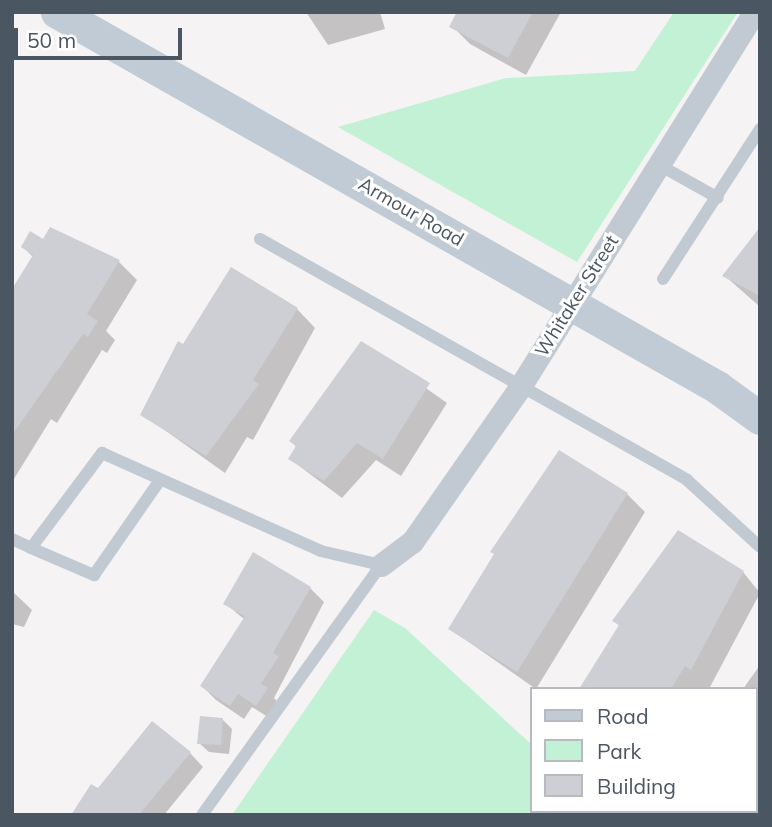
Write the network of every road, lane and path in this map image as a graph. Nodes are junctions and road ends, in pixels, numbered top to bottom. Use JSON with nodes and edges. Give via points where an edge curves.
{"nodes":[{"id":1,"x":57,"y":12,"type":"edge"},
{"id":2,"x":755,"y":17,"type":"edge"},
{"id":3,"x":760,"y":129,"type":"edge"},
{"id":4,"x":661,"y":166,"type":"junction"},
{"id":5,"x":718,"y":198,"type":"junction"},
{"id":6,"x":260,"y":239,"type":"dead end"},
{"id":7,"x":663,"y":279,"type":"dead end"},
{"id":8,"x":570,"y":302,"type":"junction"},
{"id":9,"x":518,"y":390,"type":"junction"},
{"id":10,"x":760,"y":418,"type":"edge"},
{"id":11,"x":160,"y":480,"type":"junction"},
{"id":12,"x":12,"y":538,"type":"edge"},
{"id":13,"x":760,"y":547,"type":"edge"},
{"id":14,"x":31,"y":548,"type":"junction"},
{"id":15,"x":381,"y":565,"type":"junction"},
{"id":16,"x":202,"y":815,"type":"edge"}],
"edges":[{"from":1,"to":8,"type":"main road","name":"Armour Road"},
{"from":2,"to":4,"type":"street","name":"Whitaker Street"},
{"from":3,"to":5,"type":"lane"},
{"from":4,"to":5,"type":"lane"},
{"from":4,"to":8,"type":"street","name":"Whitaker Street"},
{"from":5,"to":7,"type":"lane"},
{"from":6,"to":9,"type":"lane"},
{"from":8,"to":9,"type":"street","name":"Whitaker Street"},
{"from":8,"to":10,"type":"main road","name":"Armour Road"},
{"from":9,"to":13,"type":"lane","via":[[687,481]]},
{"from":9,"to":15,"type":"street","name":"Whitaker Street","via":[[412,542]]},
{"from":11,"to":14,"type":"lane","via":[[102,453]]},
{"from":11,"to":14,"type":"lane","via":[[94,575]]},
{"from":11,"to":15,"type":"lane","via":[[321,551]]},
{"from":12,"to":14,"type":"lane"},
{"from":15,"to":16,"type":"lane"}]}
